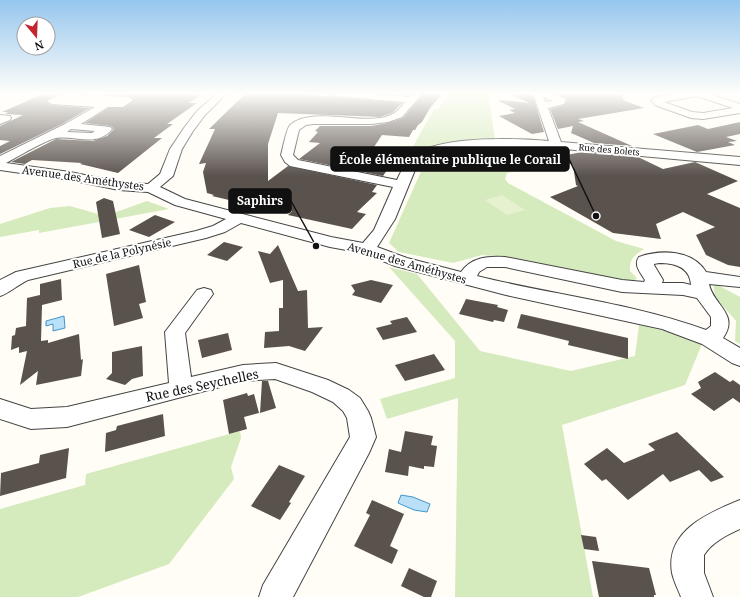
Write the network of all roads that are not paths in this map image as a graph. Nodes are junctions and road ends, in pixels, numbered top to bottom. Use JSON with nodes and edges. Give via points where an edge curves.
{"nodes":[{"id":1,"x":78,"y":121,"type":"edge"},
{"id":2,"x":195,"y":121,"type":"edge"},
{"id":3,"x":310,"y":121,"type":"edge"},
{"id":4,"x":547,"y":121,"type":"edge"},
{"id":5,"x":69,"y":126,"type":"junction"},
{"id":6,"x":54,"y":134,"type":"junction"},
{"id":7,"x":556,"y":144,"type":"junction"},
{"id":8,"x":0,"y":161,"type":"edge"},
{"id":9,"x":740,"y":161,"type":"edge"},
{"id":10,"x":0,"y":166,"type":"edge"},
{"id":11,"x":402,"y":185,"type":"junction"},
{"id":12,"x":151,"y":188,"type":"junction"},
{"id":13,"x":238,"y":218,"type":"junction"},
{"id":14,"x":367,"y":249,"type":"junction"},
{"id":15,"x":466,"y":279,"type":"junction"},
{"id":16,"x":740,"y":282,"type":"edge"},
{"id":17,"x":701,"y":285,"type":"junction"},
{"id":18,"x":2,"y":286,"type":"edge"},
{"id":19,"x":649,"y":288,"type":"junction"},
{"id":20,"x":204,"y":294,"type":"dead end"},
{"id":21,"x":709,"y":339,"type":"junction"},
{"id":22,"x":740,"y":358,"type":"edge"},
{"id":23,"x":181,"y":388,"type":"junction"},
{"id":24,"x":0,"y":408,"type":"edge"},
{"id":25,"x":740,"y":514,"type":"edge"},
{"id":26,"x":275,"y":597,"type":"edge"},
{"id":27,"x":697,"y":597,"type":"edge"}],
"edges":[{"from":1,"to":5,"type":"street"},
{"from":2,"to":12,"type":"street","via":[[176,149],[166,176]]},
{"from":3,"to":11,"type":"street","via":[[294,128],[288,159],[306,167]]},
{"from":4,"to":7,"type":"street"},
{"from":5,"to":6,"type":"street"},
{"from":5,"to":6,"type":"street","via":[[106,129],[94,137]]},
{"from":6,"to":8,"type":"street"},
{"from":7,"to":9,"type":"street","name":"Rue des Bolets"},
{"from":7,"to":11,"type":"street","name":"Rue des Bolets","via":[[494,142],[430,152],[414,161]]},
{"from":10,"to":12,"type":"street","name":"Avenue des Améthystes","via":[[119,186]]},
{"from":11,"to":14,"type":"street","name":"Rue des Bolets","via":[[377,240]]},
{"from":12,"to":13,"type":"street","name":"Avenue des Améthystes","via":[[180,202]]},
{"from":13,"to":14,"type":"street","name":"Avenue des Améthystes"},
{"from":13,"to":18,"type":"street","name":"Rue de la Polynésie","via":[[219,229],[200,235],[43,270],[22,276]]},
{"from":14,"to":15,"type":"street","name":"Avenue des Améthystes","via":[[401,262]]},
{"from":15,"to":19,"type":"street","via":[[477,264],[488,261],[505,262],[622,286]]},
{"from":15,"to":21,"type":"street","name":"Avenue des Améthystes","via":[[648,318],[685,328]]},
{"from":16,"to":17,"type":"street"},
{"from":17,"to":19,"type":"street","via":[[683,289]]},
{"from":17,"to":19,"type":"street","via":[[695,269],[686,263],[666,257],[646,261],[645,265],[654,280]]},
{"from":17,"to":21,"type":"street","via":[[721,317],[722,325]]},
{"from":20,"to":23,"type":"street","via":[[175,332]]},
{"from":21,"to":22,"type":"street","name":"Avenue des Améthystes"},
{"from":23,"to":24,"type":"street","name":"Rue des Seychelles","via":[[67,417],[31,419]]},
{"from":23,"to":26,"type":"street","name":"Rue des Seychelles","via":[[244,373],[276,371],[341,396],[352,405],[359,418],[363,437],[356,453]]},
{"from":25,"to":27,"type":"street","via":[[701,535],[688,551],[688,573]]}]}
